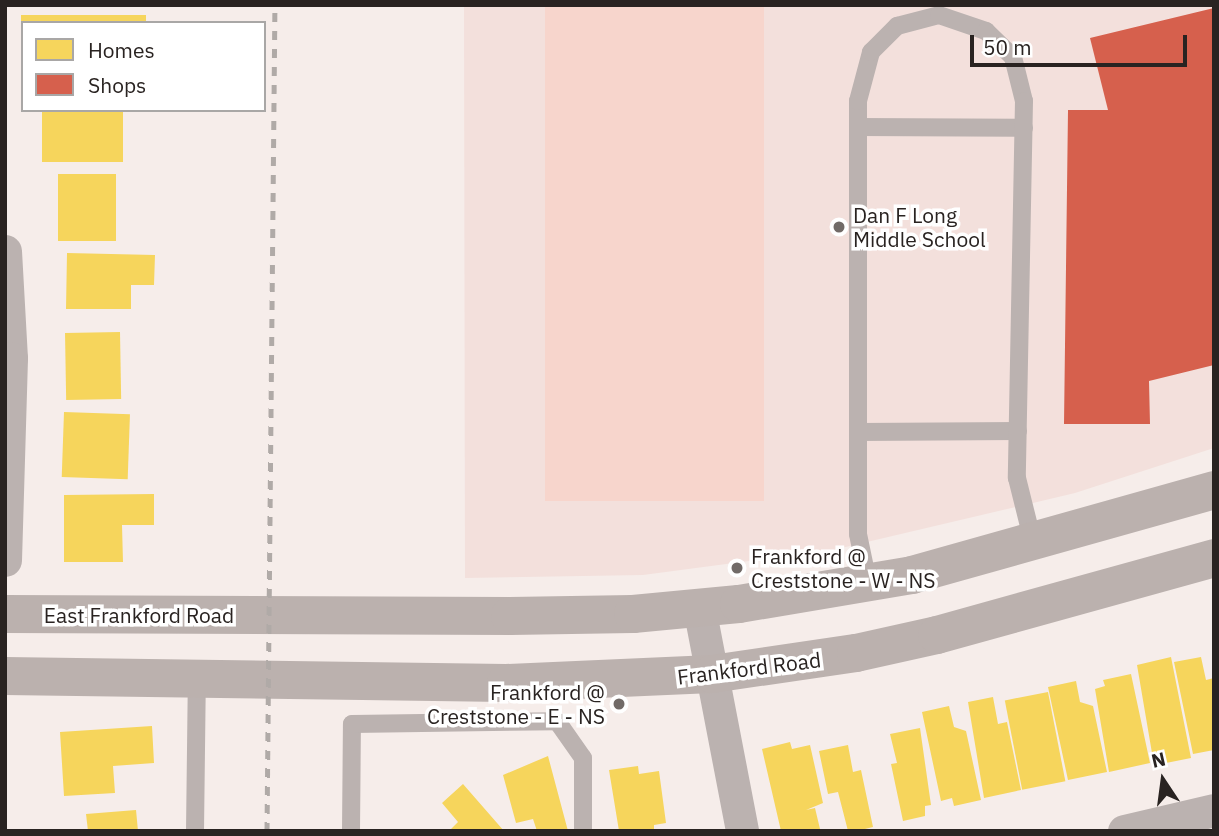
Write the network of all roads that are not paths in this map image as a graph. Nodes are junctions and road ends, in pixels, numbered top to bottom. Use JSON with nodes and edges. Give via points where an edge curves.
{"nodes":[{"id":1,"x":858,"y":127,"type":"junction"},
{"id":2,"x":1024,"y":128,"type":"junction"},
{"id":3,"x":5,"y":251,"type":"edge"},
{"id":4,"x":1018,"y":431,"type":"junction"},
{"id":5,"x":858,"y":432,"type":"junction"},
{"id":6,"x":1214,"y":490,"type":"edge"},
{"id":7,"x":1033,"y":542,"type":"junction"},
{"id":8,"x":1214,"y":558,"type":"edge"},
{"id":9,"x":5,"y":560,"type":"edge"},
{"id":10,"x":868,"y":582,"type":"junction"},
{"id":11,"x":699,"y":607,"type":"junction"},
{"id":12,"x":5,"y":614,"type":"edge"},
{"id":13,"x":712,"y":674,"type":"junction"},
{"id":14,"x":5,"y":676,"type":"edge"},
{"id":15,"x":197,"y":676,"type":"junction"},
{"id":16,"x":1214,"y":810,"type":"edge"},
{"id":17,"x":195,"y":831,"type":"edge"},
{"id":18,"x":351,"y":831,"type":"edge"},
{"id":19,"x":583,"y":831,"type":"edge"},
{"id":20,"x":742,"y":831,"type":"edge"},
{"id":21,"x":1124,"y":831,"type":"edge"}],
"edges":[{"from":1,"to":2,"type":"lane"},
{"from":1,"to":2,"type":"lane","via":[[858,101],[871,52],[897,26],[939,15],[986,31],[1013,57],[1024,101]]},
{"from":1,"to":5,"type":"lane"},
{"from":2,"to":4,"type":"lane"},
{"from":3,"to":9,"type":"street","via":[[11,358]]},
{"from":4,"to":5,"type":"lane"},
{"from":4,"to":7,"type":"lane","via":[[1017,478]]},
{"from":5,"to":10,"type":"lane","via":[[858,534]]},
{"from":6,"to":7,"type":"main road"},
{"from":7,"to":10,"type":"main road"},
{"from":8,"to":13,"type":"main road","name":"Frankford Road","via":[[937,635],[844,655]]},
{"from":10,"to":11,"type":"main road"},
{"from":11,"to":12,"type":"main road","name":"East Frankford Road","via":[[633,614]]},
{"from":11,"to":13,"type":"street"},
{"from":13,"to":15,"type":"main road","name":"Frankford Road","via":[[635,681],[506,683]]},
{"from":13,"to":20,"type":"street"},
{"from":14,"to":15,"type":"main road"},
{"from":15,"to":17,"type":"lane"},
{"from":16,"to":21,"type":"street"},
{"from":18,"to":19,"type":"lane","via":[[352,723],[557,721],[583,758]]}]}
